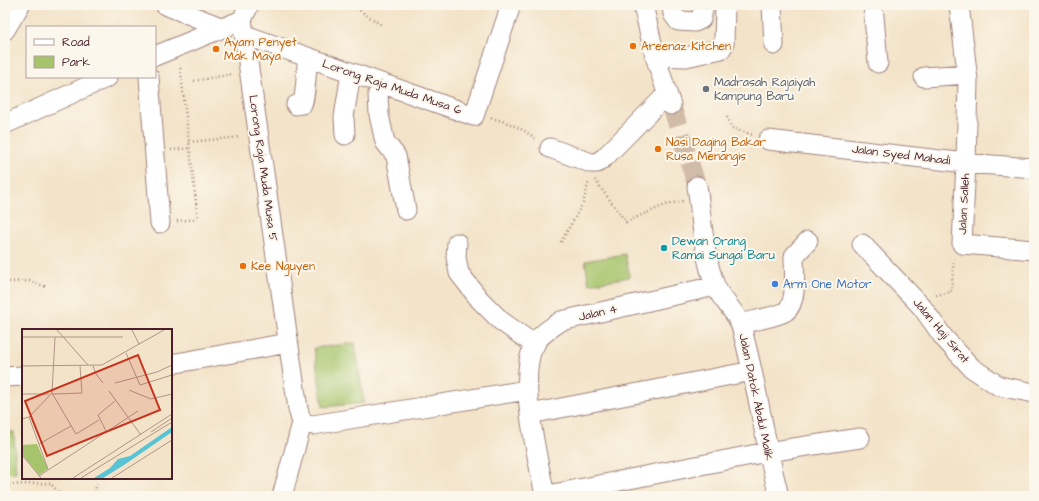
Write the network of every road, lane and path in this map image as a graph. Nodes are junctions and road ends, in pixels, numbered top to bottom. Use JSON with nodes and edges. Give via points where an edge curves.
{"nodes":[{"id":1,"x":20,"y":5,"type":"edge"},
{"id":2,"x":166,"y":5,"type":"edge"},
{"id":3,"x":511,"y":5,"type":"edge"},
{"id":4,"x":643,"y":5,"type":"edge"},
{"id":5,"x":672,"y":5,"type":"edge"},
{"id":6,"x":704,"y":5,"type":"edge"},
{"id":7,"x":726,"y":5,"type":"edge"},
{"id":8,"x":772,"y":5,"type":"edge"},
{"id":9,"x":873,"y":5,"type":"edge"},
{"id":10,"x":959,"y":5,"type":"edge"},
{"id":11,"x":353,"y":6,"type":"edge"},
{"id":12,"x":245,"y":20,"type":"edge"},
{"id":13,"x":383,"y":26,"type":"dead end"},
{"id":14,"x":223,"y":28,"type":"junction"},
{"id":15,"x":5,"y":30,"type":"edge"},
{"id":16,"x":774,"y":45,"type":"dead end"},
{"id":17,"x":178,"y":46,"type":"junction"},
{"id":18,"x":156,"y":56,"type":"edge"},
{"id":19,"x":654,"y":56,"type":"junction"},
{"id":20,"x":308,"y":58,"type":"junction"},
{"id":21,"x":878,"y":63,"type":"dead end"},
{"id":22,"x":250,"y":71,"type":"junction"},
{"id":23,"x":351,"y":73,"type":"junction"},
{"id":24,"x":967,"y":74,"type":"junction"},
{"id":25,"x":924,"y":77,"type":"dead end"},
{"id":26,"x":106,"y":78,"type":"edge"},
{"id":27,"x":149,"y":78,"type":"edge"},
{"id":28,"x":194,"y":81,"type":"dead end"},
{"id":29,"x":381,"y":83,"type":"junction"},
{"id":30,"x":296,"y":105,"type":"dead end"},
{"id":31,"x":474,"y":116,"type":"junction"},
{"id":32,"x":727,"y":117,"type":"dead end"},
{"id":33,"x":5,"y":124,"type":"edge"},
{"id":34,"x":259,"y":135,"type":"junction"},
{"id":35,"x":345,"y":136,"type":"dead end"},
{"id":36,"x":768,"y":140,"type":"joint"},
{"id":37,"x":189,"y":142,"type":"junction"},
{"id":38,"x":550,"y":148,"type":"joint"},
{"id":39,"x":966,"y":163,"type":"junction"},
{"id":40,"x":1034,"y":168,"type":"edge"},
{"id":41,"x":698,"y":192,"type":"joint"},
{"id":42,"x":406,"y":210,"type":"dead end"},
{"id":43,"x":160,"y":223,"type":"joint"},
{"id":44,"x":808,"y":241,"type":"dead end"},
{"id":45,"x":561,"y":242,"type":"dead end"},
{"id":46,"x":457,"y":243,"type":"dead end"},
{"id":47,"x":862,"y":244,"type":"dead end"},
{"id":48,"x":962,"y":244,"type":"junction"},
{"id":49,"x":1034,"y":250,"type":"edge"},
{"id":50,"x":5,"y":282,"type":"edge"},
{"id":51,"x":47,"y":286,"type":"dead end"},
{"id":52,"x":715,"y":286,"type":"junction"},
{"id":53,"x":916,"y":301,"type":"junction"},
{"id":54,"x":740,"y":324,"type":"junction"},
{"id":55,"x":288,"y":343,"type":"junction"},
{"id":56,"x":535,"y":345,"type":"junction"},
{"id":57,"x":172,"y":364,"type":"edge"},
{"id":58,"x":752,"y":370,"type":"junction"},
{"id":59,"x":22,"y":376,"type":"edge"},
{"id":60,"x":5,"y":377,"type":"edge"},
{"id":61,"x":527,"y":390,"type":"junction"},
{"id":62,"x":1034,"y":393,"type":"edge"},
{"id":63,"x":530,"y":414,"type":"junction"},
{"id":64,"x":302,"y":423,"type":"junction"},
{"id":65,"x":860,"y":438,"type":"dead end"},
{"id":66,"x":767,"y":452,"type":"junction"},
{"id":67,"x":97,"y":482,"type":"dead end"},
{"id":68,"x":5,"y":485,"type":"edge"},
{"id":69,"x":62,"y":496,"type":"edge"},
{"id":70,"x":94,"y":496,"type":"edge"},
{"id":71,"x":282,"y":496,"type":"edge"},
{"id":72,"x":544,"y":496,"type":"edge"},
{"id":73,"x":779,"y":496,"type":"edge"}],
"edges":[{"from":1,"to":15,"type":"street"},
{"from":2,"to":14,"type":"street"},
{"from":3,"to":31,"type":"street","name":"Lorong Raja Muda Musa 6"},
{"from":4,"to":19,"type":"street"},
{"from":5,"to":6,"type":"street","via":[[673,14],[678,21],[695,22],[701,19]]},
{"from":7,"to":19,"type":"street","via":[[724,44],[721,49],[686,57]]},
{"from":8,"to":16,"type":"street"},
{"from":9,"to":21,"type":"street"},
{"from":10,"to":24,"type":"street","name":"Jalan Salleh"},
{"from":11,"to":13,"type":"path"},
{"from":12,"to":14,"type":"street"},
{"from":12,"to":20,"type":"street","name":"Lorong Raja Muda Musa 6"},
{"from":12,"to":22,"type":"street","name":"Lorong Raja Muda Musa 5"},
{"from":14,"to":17,"type":"street"},
{"from":17,"to":18,"type":"street"},
{"from":17,"to":37,"type":"path"},
{"from":19,"to":38,"type":"street","via":[[669,100],[605,157],[597,163],[591,163]]},
{"from":20,"to":23,"type":"street","name":"Lorong Raja Muda Musa 6"},
{"from":20,"to":30,"type":"street","via":[[304,100],[302,104]]},
{"from":22,"to":28,"type":"path"},
{"from":22,"to":34,"type":"street","name":"Lorong Raja Muda Musa 5"},
{"from":23,"to":29,"type":"street","name":"Lorong Raja Muda Musa 6"},
{"from":23,"to":35,"type":"street","via":[[344,117]]},
{"from":24,"to":25,"type":"street"},
{"from":24,"to":39,"type":"street","name":"Jalan Salleh"},
{"from":26,"to":33,"type":"street"},
{"from":27,"to":43,"type":"street"},
{"from":29,"to":31,"type":"street","name":"Lorong Raja Muda Musa 6"},
{"from":29,"to":42,"type":"street","via":[[378,93],[385,142],[396,156]]},
{"from":31,"to":38,"type":"path","via":[[502,120],[522,128]]},
{"from":32,"to":36,"type":"path","via":[[732,128]]},
{"from":34,"to":37,"type":"path"},
{"from":34,"to":55,"type":"street","name":"Lorong Raja Muda Musa 5"},
{"from":36,"to":39,"type":"street","name":"Jalan Syed Mahadi"},
{"from":37,"to":43,"type":"path","via":[[198,219]]},
{"from":39,"to":40,"type":"street","name":"Jalan Syed Mahadi"},
{"from":39,"to":48,"type":"street","name":"Jalan Salleh"},
{"from":41,"to":45,"type":"path","via":[[626,222],[590,175],[583,203]]},
{"from":41,"to":52,"type":"street","name":"Jalan Datok Abdul Malik","via":[[708,263]]},
{"from":44,"to":54,"type":"street","via":[[794,256],[794,296],[791,305],[785,312]]},
{"from":46,"to":56,"type":"street","via":[[456,257],[463,279],[500,321]]},
{"from":47,"to":53,"type":"street","name":"Jalan Haji Sirat"},
{"from":48,"to":49,"type":"street","name":"Jalan Salleh"},
{"from":48,"to":53,"type":"path","via":[[954,253],[951,292]]},
{"from":50,"to":51,"type":"path","via":[[29,281]]},
{"from":52,"to":54,"type":"street","name":"Jalan Datok Abdul Malik"},
{"from":52,"to":56,"type":"street","name":"Jalan 4","via":[[561,321],[547,330]]},
{"from":53,"to":62,"type":"street","name":"Jalan Haji Sirat","via":[[944,338],[972,368],[999,386]]},
{"from":54,"to":58,"type":"street","name":"Jalan Datok Abdul Malik"},
{"from":55,"to":57,"type":"street"},
{"from":55,"to":64,"type":"street","name":"Lorong Raja Muda Musa 5"},
{"from":56,"to":61,"type":"street","name":"Jalan 4","via":[[529,359]]},
{"from":58,"to":63,"type":"street"},
{"from":58,"to":66,"type":"street","name":"Jalan Datok Abdul Malik"},
{"from":59,"to":60,"type":"street"},
{"from":61,"to":63,"type":"street","name":"Jalan 4"},
{"from":61,"to":64,"type":"street","via":[[313,425]]},
{"from":63,"to":72,"type":"street","name":"Jalan 4"},
{"from":64,"to":71,"type":"street"},
{"from":65,"to":66,"type":"street"},
{"from":66,"to":72,"type":"street"},
{"from":66,"to":73,"type":"street","name":"Jalan Datok Abdul Malik"},
{"from":67,"to":70,"type":"path"},
{"from":68,"to":69,"type":"path","via":[[50,483]]}]}
